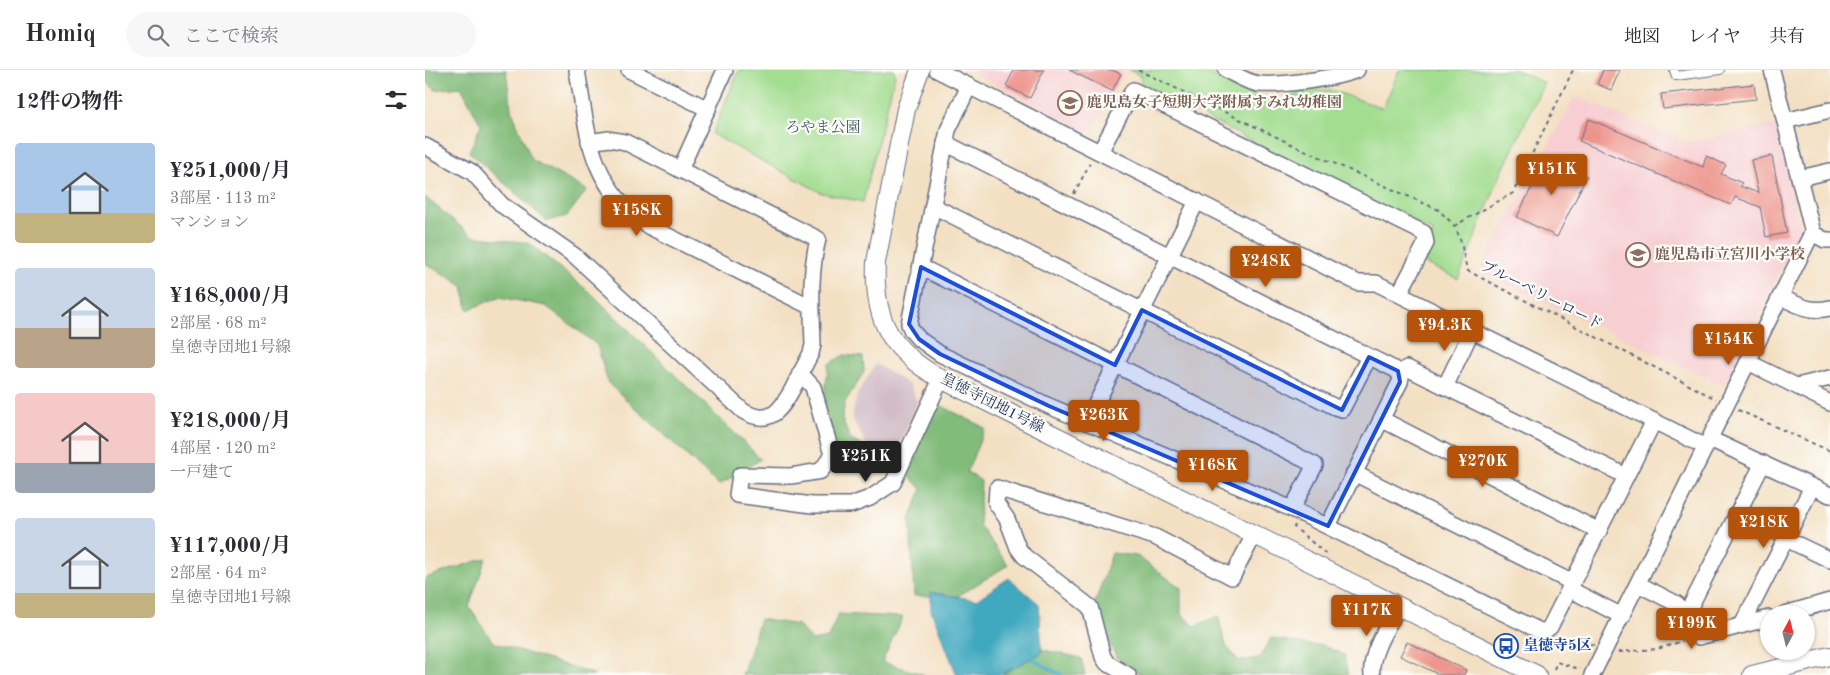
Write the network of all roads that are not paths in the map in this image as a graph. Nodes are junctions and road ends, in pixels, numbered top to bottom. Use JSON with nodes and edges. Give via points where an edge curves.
{"nodes":[{"id":1,"x":577,"y":70,"type":"edge"},
{"id":2,"x":629,"y":70,"type":"edge"},
{"id":3,"x":725,"y":70,"type":"edge"},
{"id":4,"x":920,"y":70,"type":"edge"},
{"id":5,"x":937,"y":70,"type":"edge"},
{"id":6,"x":1226,"y":70,"type":"edge"},
{"id":7,"x":1357,"y":70,"type":"edge"},
{"id":8,"x":1674,"y":70,"type":"edge"},
{"id":9,"x":1720,"y":70,"type":"edge"},
{"id":10,"x":1772,"y":70,"type":"edge"},
{"id":11,"x":969,"y":86,"type":"junction"},
{"id":12,"x":708,"y":108,"type":"junction"},
{"id":13,"x":1830,"y":110,"type":"edge"},
{"id":14,"x":1785,"y":121,"type":"junction"},
{"id":15,"x":589,"y":142,"type":"junction"},
{"id":16,"x":945,"y":143,"type":"junction"},
{"id":17,"x":425,"y":146,"type":"edge"},
{"id":18,"x":1098,"y":151,"type":"junction"},
{"id":19,"x":680,"y":170,"type":"junction"},
{"id":20,"x":1830,"y":171,"type":"edge"},
{"id":21,"x":1800,"y":178,"type":"junction"},
{"id":22,"x":1197,"y":201,"type":"junction"},
{"id":23,"x":933,"y":206,"type":"junction"},
{"id":24,"x":1812,"y":233,"type":"junction"},
{"id":25,"x":1830,"y":240,"type":"edge"},
{"id":26,"x":1169,"y":256,"type":"junction"},
{"id":27,"x":921,"y":267,"type":"junction"},
{"id":28,"x":1399,"y":294,"type":"junction"},
{"id":29,"x":1780,"y":297,"type":"junction"},
{"id":30,"x":811,"y":307,"type":"junction"},
{"id":31,"x":1830,"y":308,"type":"edge"},
{"id":32,"x":1142,"y":310,"type":"junction"},
{"id":33,"x":1472,"y":330,"type":"junction"},
{"id":34,"x":1369,"y":357,"type":"junction"},
{"id":35,"x":1748,"y":362,"type":"junction"},
{"id":36,"x":1115,"y":364,"type":"junction"},
{"id":37,"x":800,"y":373,"type":"junction"},
{"id":38,"x":1399,"y":374,"type":"junction"},
{"id":39,"x":1830,"y":378,"type":"edge"},
{"id":40,"x":941,"y":379,"type":"junction"},
{"id":41,"x":1797,"y":386,"type":"junction"},
{"id":42,"x":1445,"y":387,"type":"junction"},
{"id":43,"x":1830,"y":403,"type":"edge"},
{"id":44,"x":1381,"y":419,"type":"junction"},
{"id":45,"x":1654,"y":421,"type":"junction"},
{"id":46,"x":1087,"y":422,"type":"junction"},
{"id":47,"x":1708,"y":443,"type":"junction"},
{"id":48,"x":1763,"y":464,"type":"junction"},
{"id":49,"x":1354,"y":473,"type":"junction"},
{"id":50,"x":1627,"y":476,"type":"junction"},
{"id":51,"x":1812,"y":487,"type":"junction"},
{"id":52,"x":1830,"y":495,"type":"edge"},
{"id":53,"x":1295,"y":516,"type":"junction"},
{"id":54,"x":1327,"y":526,"type":"junction"},
{"id":55,"x":1599,"y":531,"type":"junction"},
{"id":56,"x":1255,"y":534,"type":"junction"},
{"id":57,"x":1785,"y":539,"type":"junction"},
{"id":58,"x":1830,"y":560,"type":"edge"},
{"id":59,"x":1638,"y":584,"type":"junction"},
{"id":60,"x":1571,"y":586,"type":"junction"},
{"id":61,"x":1830,"y":601,"type":"edge"},
{"id":62,"x":1815,"y":605,"type":"edge"},
{"id":63,"x":1399,"y":606,"type":"junction"},
{"id":64,"x":1622,"y":616,"type":"junction"},
{"id":65,"x":1685,"y":617,"type":"junction"},
{"id":66,"x":1760,"y":620,"type":"edge"},
{"id":67,"x":1742,"y":625,"type":"junction"},
{"id":68,"x":1830,"y":656,"type":"edge"},
{"id":69,"x":1128,"y":675,"type":"edge"},
{"id":70,"x":1372,"y":675,"type":"edge"},
{"id":71,"x":1537,"y":675,"type":"edge"},
{"id":72,"x":1593,"y":675,"type":"edge"},
{"id":73,"x":1752,"y":675,"type":"edge"}],
"edges":[{"from":1,"to":15,"type":"street"},
{"from":2,"to":12,"type":"street"},
{"from":3,"to":12,"type":"street"},
{"from":4,"to":40,"type":"street","name":"皇徳寺団地1号線","via":[[906,109],[876,262],[875,282],[881,317],[888,332],[907,357]]},
{"from":5,"to":11,"type":"street"},
{"from":6,"to":7,"type":"street","via":[[1259,84],[1285,83]]},
{"from":8,"to":9,"type":"lane","via":[[1676,76]]},
{"from":10,"to":14,"type":"street"},
{"from":11,"to":16,"type":"street"},
{"from":11,"to":18,"type":"street"},
{"from":12,"to":19,"type":"street"},
{"from":13,"to":14,"type":"street"},
{"from":14,"to":21,"type":"street"},
{"from":15,"to":19,"type":"street","via":[[625,142]]},
{"from":15,"to":30,"type":"street","via":[[611,193],[634,217]]},
{"from":16,"to":23,"type":"street"},
{"from":16,"to":26,"type":"street"},
{"from":17,"to":37,"type":"street","via":[[472,172],[501,205],[575,256],[743,411],[759,418],[777,413]]},
{"from":18,"to":22,"type":"street"},
{"from":18,"to":28,"type":"street","via":[[1133,90],[1424,233],[1427,244]]},
{"from":19,"to":30,"type":"street","via":[[817,239]]},
{"from":20,"to":21,"type":"street"},
{"from":21,"to":24,"type":"street"},
{"from":22,"to":26,"type":"street"},
{"from":22,"to":28,"type":"street","via":[[1358,283],[1376,283]]},
{"from":23,"to":27,"type":"street"},
{"from":23,"to":32,"type":"street"},
{"from":24,"to":25,"type":"street"},
{"from":24,"to":29,"type":"street"},
{"from":26,"to":32,"type":"street"},
{"from":26,"to":34,"type":"street"},
{"from":27,"to":36,"type":"street"},
{"from":27,"to":46,"type":"street","via":[[909,324],[919,339],[940,354]]},
{"from":28,"to":33,"type":"street"},
{"from":29,"to":31,"type":"street","via":[[1806,309]]},
{"from":29,"to":35,"type":"street"},
{"from":30,"to":37,"type":"street","via":[[813,345]]},
{"from":32,"to":34,"type":"street","via":[[1342,409]]},
{"from":32,"to":36,"type":"street"},
{"from":33,"to":42,"type":"street"},
{"from":33,"to":45,"type":"street"},
{"from":34,"to":38,"type":"street"},
{"from":35,"to":41,"type":"street"},
{"from":35,"to":47,"type":"street"},
{"from":36,"to":46,"type":"street"},
{"from":36,"to":53,"type":"street","via":[[1315,465]]},
{"from":37,"to":40,"type":"street","via":[[813,387],[833,456],[821,470],[791,476],[740,475],[737,495],[812,505],[851,505],[870,498],[893,483]]},
{"from":38,"to":42,"type":"street","via":[[1407,368]]},
{"from":38,"to":44,"type":"street","via":[[1400,382]]},
{"from":39,"to":41,"type":"street"},
{"from":40,"to":56,"type":"street","name":"皇徳寺団地1号線"},
{"from":41,"to":43,"type":"street"},
{"from":42,"to":50,"type":"street"},
{"from":44,"to":49,"type":"street"},
{"from":44,"to":55,"type":"street"},
{"from":45,"to":47,"type":"street"},
{"from":45,"to":50,"type":"street"},
{"from":46,"to":53,"type":"street"},
{"from":47,"to":48,"type":"street"},
{"from":47,"to":59,"type":"street"},
{"from":48,"to":51,"type":"street"},
{"from":48,"to":65,"type":"street"},
{"from":49,"to":54,"type":"street"},
{"from":49,"to":60,"type":"street"},
{"from":50,"to":55,"type":"street"},
{"from":51,"to":52,"type":"street"},
{"from":51,"to":57,"type":"street"},
{"from":53,"to":54,"type":"street"},
{"from":54,"to":60,"type":"street","via":[[1541,631],[1551,627]]},
{"from":55,"to":60,"type":"street"},
{"from":56,"to":63,"type":"street","name":"皇徳寺団地1号線"},
{"from":56,"to":69,"type":"street","via":[[1233,577],[1155,537],[997,488],[996,503],[1007,519],[1018,548],[1090,607],[1103,657],[1107,663]]},
{"from":57,"to":58,"type":"street"},
{"from":57,"to":67,"type":"street"},
{"from":59,"to":64,"type":"street"},
{"from":59,"to":65,"type":"street","via":[[1677,604]]},
{"from":60,"to":64,"type":"street"},
{"from":61,"to":62,"type":"street"},
{"from":63,"to":70,"type":"street","via":[[1376,651]]},
{"from":63,"to":71,"type":"street","name":"皇徳寺団地1号線"},
{"from":64,"to":72,"type":"street","via":[[1597,648]]},
{"from":65,"to":67,"type":"street","via":[[1699,637]]},
{"from":66,"to":67,"type":"street"},
{"from":68,"to":73,"type":"street"}]}
